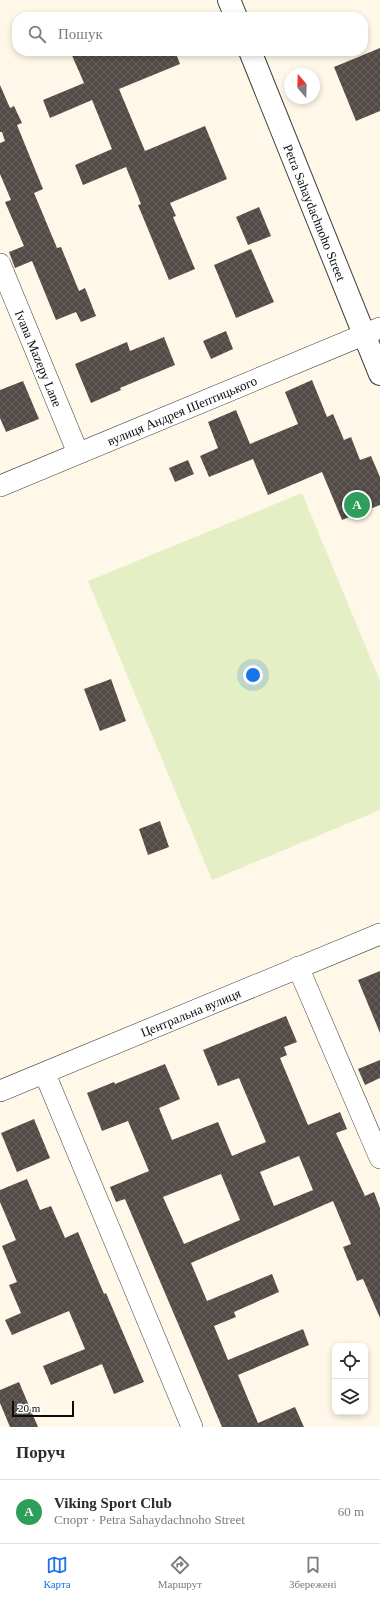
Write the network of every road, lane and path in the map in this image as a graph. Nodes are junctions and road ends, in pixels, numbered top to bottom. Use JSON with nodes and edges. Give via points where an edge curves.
{"nodes":[{"id":1,"x":229,"y":0,"type":"edge"},
{"id":2,"x":234,"y":12,"type":"edge"},
{"id":3,"x":252,"y":56,"type":"edge"},
{"id":4,"x":0,"y":264,"type":"edge"},
{"id":5,"x":372,"y":331,"type":"edge"},
{"id":6,"x":380,"y":374,"type":"edge"},
{"id":7,"x":78,"y":453,"type":"junction"},
{"id":8,"x":0,"y":486,"type":"edge"},
{"id":9,"x":380,"y":934,"type":"edge"},
{"id":10,"x":298,"y":967,"type":"junction"},
{"id":11,"x":45,"y":1074,"type":"junction"},
{"id":12,"x":0,"y":1091,"type":"edge"},
{"id":13,"x":380,"y":1158,"type":"edge"},
{"id":14,"x":192,"y":1427,"type":"edge"}],
"edges":[{"from":1,"to":2,"type":"street"},
{"from":3,"to":5,"type":"street","name":"Petra Sahaydachnoho Street"},
{"from":4,"to":7,"type":"street","name":"Ivana Mazepy Lane"},
{"from":5,"to":6,"type":"street","name":"Petra Sahaydachnoho Street"},
{"from":5,"to":7,"type":"street","name":"вулиця Андрея Шептицького"},
{"from":7,"to":8,"type":"street","name":"вулиця Андрея Шептицького"},
{"from":9,"to":10,"type":"street","name":"Центральна вулиця"},
{"from":10,"to":11,"type":"street","name":"Центральна вулиця"},
{"from":10,"to":13,"type":"street"},
{"from":11,"to":12,"type":"street","name":"Центральна вулиця"},
{"from":11,"to":14,"type":"street"}]}
